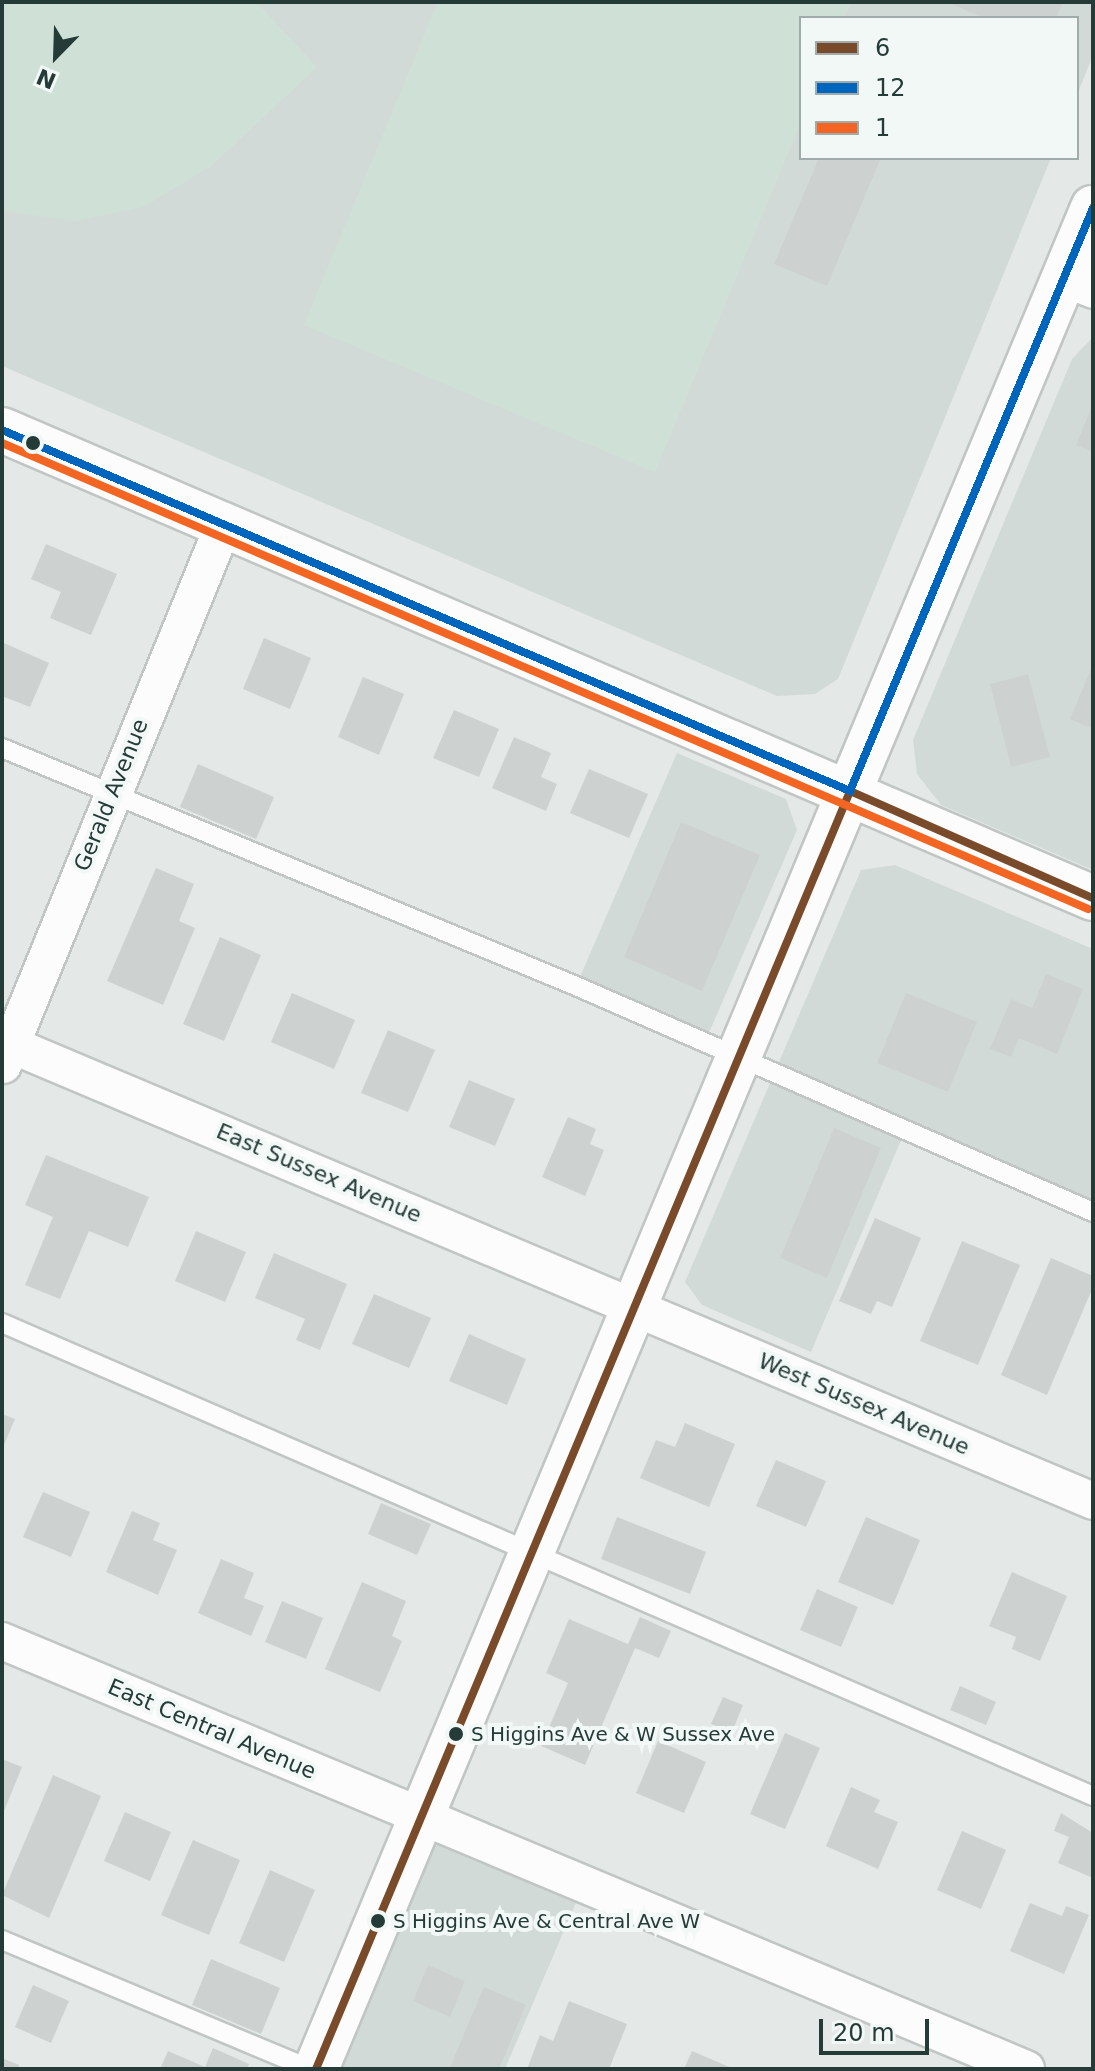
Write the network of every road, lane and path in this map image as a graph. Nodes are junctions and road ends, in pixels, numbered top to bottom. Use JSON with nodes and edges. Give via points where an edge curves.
{"nodes":[{"id":1,"x":1093,"y":208,"type":"edge"},
{"id":2,"x":1078,"y":284,"type":"edge"},
{"id":3,"x":2,"y":430,"type":"edge"},
{"id":4,"x":224,"y":524,"type":"junction"},
{"id":5,"x":2,"y":748,"type":"edge"},
{"id":6,"x":850,"y":791,"type":"junction"},
{"id":7,"x":111,"y":794,"type":"junction"},
{"id":8,"x":1093,"y":898,"type":"edge"},
{"id":9,"x":5,"y":1051,"type":"edge"},
{"id":10,"x":741,"y":1059,"type":"junction"},
{"id":11,"x":1093,"y":1212,"type":"edge"},
{"id":12,"x":635,"y":1305,"type":"junction"},
{"id":13,"x":2,"y":1323,"type":"edge"},
{"id":14,"x":1093,"y":1501,"type":"edge"},
{"id":15,"x":532,"y":1550,"type":"junction"},
{"id":16,"x":2,"y":1641,"type":"edge"},
{"id":17,"x":1093,"y":1796,"type":"edge"},
{"id":18,"x":421,"y":1817,"type":"junction"},
{"id":19,"x":2,"y":1940,"type":"edge"},
{"id":20,"x":310,"y":2069,"type":"edge"},
{"id":21,"x":316,"y":2069,"type":"edge"},
{"id":22,"x":1026,"y":2069,"type":"edge"}],
"edges":[{"from":1,"to":2,"type":"main road"},
{"from":2,"to":6,"type":"main road"},
{"from":3,"to":4,"type":"main road"},
{"from":4,"to":6,"type":"main road"},
{"from":4,"to":7,"type":"street","name":"Gerald Avenue"},
{"from":5,"to":7,"type":"lane"},
{"from":6,"to":8,"type":"main road"},
{"from":6,"to":10,"type":"main road"},
{"from":7,"to":9,"type":"street","name":"Gerald Avenue"},
{"from":7,"to":10,"type":"lane"},
{"from":9,"to":12,"type":"street","name":"East Sussex Avenue"},
{"from":10,"to":11,"type":"lane"},
{"from":10,"to":12,"type":"main road"},
{"from":12,"to":14,"type":"street","name":"West Sussex Avenue"},
{"from":12,"to":15,"type":"main road"},
{"from":13,"to":15,"type":"lane"},
{"from":15,"to":17,"type":"lane"},
{"from":15,"to":18,"type":"main road"},
{"from":16,"to":18,"type":"street","name":"East Central Avenue"},
{"from":18,"to":21,"type":"main road"},
{"from":18,"to":22,"type":"street","name":"East Central Avenue"},
{"from":19,"to":20,"type":"lane"}]}
